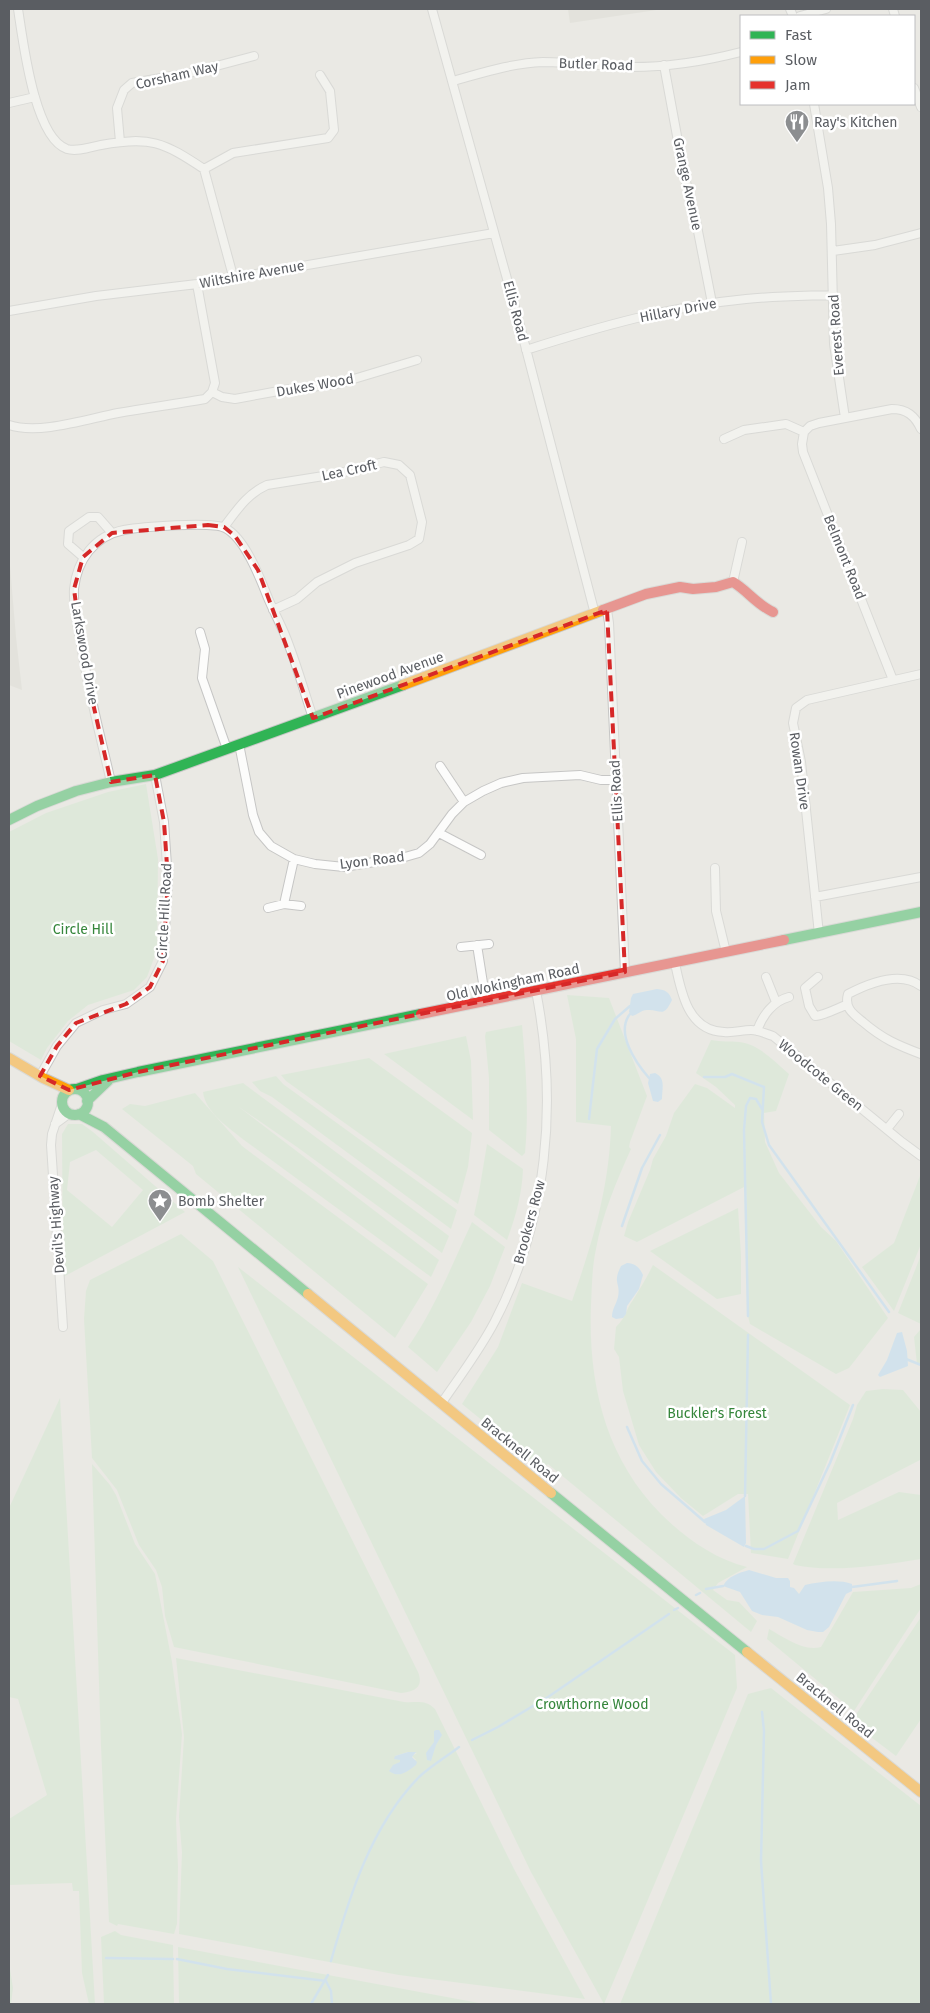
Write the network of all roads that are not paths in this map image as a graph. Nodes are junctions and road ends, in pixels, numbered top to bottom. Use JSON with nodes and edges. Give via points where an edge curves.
{"nodes":[{"id":1,"x":18,"y":9,"type":"edge"},
{"id":2,"x":432,"y":9,"type":"edge"},
{"id":3,"x":826,"y":9,"type":"edge"},
{"id":4,"x":804,"y":15,"type":"edge"},
{"id":5,"x":740,"y":52,"type":"edge"},
{"id":6,"x":254,"y":56,"type":"dead end"},
{"id":7,"x":664,"y":65,"type":"junction"},
{"id":8,"x":320,"y":75,"type":"dead end"},
{"id":9,"x":453,"y":81,"type":"junction"},
{"id":10,"x":917,"y":89,"type":"edge"},
{"id":11,"x":35,"y":97,"type":"junction"},
{"id":12,"x":9,"y":103,"type":"edge"},
{"id":13,"x":814,"y":105,"type":"edge"},
{"id":14,"x":921,"y":107,"type":"edge"},
{"id":15,"x":120,"y":142,"type":"junction"},
{"id":16,"x":204,"y":170,"type":"junction"},
{"id":17,"x":494,"y":233,"type":"junction"},
{"id":18,"x":921,"y":233,"type":"edge"},
{"id":19,"x":833,"y":251,"type":"junction"},
{"id":20,"x":233,"y":276,"type":"junction"},
{"id":21,"x":197,"y":284,"type":"junction"},
{"id":22,"x":834,"y":295,"type":"junction"},
{"id":23,"x":712,"y":303,"type":"junction"},
{"id":24,"x":9,"y":311,"type":"edge"},
{"id":25,"x":526,"y":350,"type":"junction"},
{"id":26,"x":417,"y":360,"type":"dead end"},
{"id":27,"x":212,"y":392,"type":"junction"},
{"id":28,"x":845,"y":418,"type":"junction"},
{"id":29,"x":9,"y":426,"type":"edge"},
{"id":30,"x":921,"y":429,"type":"edge"},
{"id":31,"x":804,"y":432,"type":"junction"},
{"id":32,"x":724,"y":439,"type":"dead end"},
{"id":33,"x":224,"y":527,"type":"junction"},
{"id":34,"x":112,"y":533,"type":"junction"},
{"id":35,"x":742,"y":542,"type":"dead end"},
{"id":36,"x":83,"y":557,"type":"junction"},
{"id":37,"x":733,"y":582,"type":"junction"},
{"id":38,"x":273,"y":610,"type":"junction"},
{"id":39,"x":607,"y":610,"type":"junction"},
{"id":40,"x":773,"y":612,"type":"dead end"},
{"id":41,"x":596,"y":614,"type":"junction"},
{"id":42,"x":200,"y":632,"type":"dead end"},
{"id":43,"x":921,"y":674,"type":"edge"},
{"id":44,"x":893,"y":680,"type":"junction"},
{"id":45,"x":313,"y":718,"type":"junction"},
{"id":46,"x":239,"y":744,"type":"junction"},
{"id":47,"x":227,"y":749,"type":"junction"},
{"id":48,"x":440,"y":766,"type":"dead end"},
{"id":49,"x":155,"y":774,"type":"junction"},
{"id":50,"x":615,"y":780,"type":"junction"},
{"id":51,"x":111,"y":782,"type":"junction"},
{"id":52,"x":464,"y":802,"type":"junction"},
{"id":53,"x":9,"y":820,"type":"edge"},
{"id":54,"x":438,"y":833,"type":"junction"},
{"id":55,"x":481,"y":855,"type":"dead end"},
{"id":56,"x":294,"y":859,"type":"junction"},
{"id":57,"x":715,"y":868,"type":"dead end"},
{"id":58,"x":921,"y":877,"type":"edge"},
{"id":59,"x":815,"y":897,"type":"junction"},
{"id":60,"x":284,"y":904,"type":"junction"},
{"id":61,"x":301,"y":906,"type":"dead end"},
{"id":62,"x":268,"y":908,"type":"dead end"},
{"id":63,"x":921,"y":912,"type":"edge"},
{"id":64,"x":819,"y":934,"type":"junction"},
{"id":65,"x":489,"y":944,"type":"dead end"},
{"id":66,"x":476,"y":946,"type":"junction"},
{"id":67,"x":461,"y":947,"type":"dead end"},
{"id":68,"x":726,"y":952,"type":"junction"},
{"id":69,"x":675,"y":964,"type":"junction"},
{"id":70,"x":625,"y":972,"type":"junction"},
{"id":71,"x":766,"y":977,"type":"dead end"},
{"id":72,"x":818,"y":978,"type":"dead end"},
{"id":73,"x":921,"y":986,"type":"edge"},
{"id":74,"x":536,"y":991,"type":"junction"},
{"id":75,"x":788,"y":997,"type":"dead end"},
{"id":76,"x":486,"y":1002,"type":"junction"},
{"id":77,"x":776,"y":1002,"type":"junction"},
{"id":78,"x":846,"y":1005,"type":"junction"},
{"id":79,"x":757,"y":1031,"type":"junction"},
{"id":80,"x":921,"y":1054,"type":"edge"},
{"id":81,"x":9,"y":1058,"type":"edge"},
{"id":82,"x":42,"y":1077,"type":"junction"},
{"id":83,"x":110,"y":1079,"type":"junction"},
{"id":84,"x":73,"y":1090,"type":"junction"},
{"id":85,"x":62,"y":1101,"type":"junction"},
{"id":86,"x":87,"y":1103,"type":"junction"},
{"id":87,"x":75,"y":1113,"type":"junction"},
{"id":88,"x":899,"y":1114,"type":"dead end"},
{"id":89,"x":55,"y":1124,"type":"junction"},
{"id":90,"x":104,"y":1127,"type":"junction"},
{"id":91,"x":887,"y":1129,"type":"junction"},
{"id":92,"x":921,"y":1156,"type":"edge"},
{"id":93,"x":62,"y":1327,"type":"dead end"},
{"id":94,"x":441,"y":1404,"type":"junction"},
{"id":95,"x":921,"y":1792,"type":"edge"}],
"edges":[{"from":1,"to":11,"type":"street"},
{"from":2,"to":9,"type":"street","name":"Ellis Road"},
{"from":3,"to":4,"type":"street"},
{"from":5,"to":7,"type":"street","name":"Butler Road"},
{"from":6,"to":15,"type":"street","name":"Corsham Way","via":[[190,73],[132,83],[124,90],[117,108]]},
{"from":7,"to":9,"type":"street","name":"Butler Road","via":[[632,67],[542,62],[508,66]]},
{"from":7,"to":23,"type":"street","name":"Grange Avenue"},
{"from":8,"to":16,"type":"street","via":[[330,91],[334,130],[328,138],[233,153]]},
{"from":9,"to":17,"type":"street","name":"Ellis Road"},
{"from":10,"to":14,"type":"street"},
{"from":11,"to":12,"type":"street"},
{"from":11,"to":15,"type":"street","via":[[52,140],[67,149]]},
{"from":13,"to":19,"type":"street","name":"Everest Road","via":[[828,188]]},
{"from":15,"to":16,"type":"street","via":[[148,141],[171,148]]},
{"from":16,"to":20,"type":"street"},
{"from":17,"to":20,"type":"street","name":"Wiltshire Avenue"},
{"from":17,"to":25,"type":"street","name":"Ellis Road"},
{"from":18,"to":19,"type":"street","via":[[875,245]]},
{"from":19,"to":22,"type":"street","name":"Everest Road"},
{"from":20,"to":21,"type":"street","name":"Wiltshire Avenue"},
{"from":21,"to":24,"type":"street","name":"Wiltshire Avenue"},
{"from":21,"to":27,"type":"street","via":[[215,383]]},
{"from":22,"to":23,"type":"street","name":"Hillary Drive"},
{"from":22,"to":28,"type":"street","name":"Everest Road","via":[[834,344]]},
{"from":23,"to":25,"type":"street","name":"Hillary Drive","via":[[637,318]]},
{"from":25,"to":41,"type":"street","name":"Ellis Road"},
{"from":26,"to":27,"type":"street","name":"Dukes Wood","via":[[337,384],[235,399]]},
{"from":27,"to":29,"type":"street","via":[[205,399],[116,413],[74,424],[19,429]]},
{"from":28,"to":30,"type":"street","via":[[899,409],[910,414]]},
{"from":28,"to":31,"type":"street","via":[[810,426]]},
{"from":31,"to":32,"type":"street","via":[[786,424],[744,430]]},
{"from":31,"to":44,"type":"street","name":"Belmont Road","via":[[804,452]]},
{"from":33,"to":34,"type":"street","name":"Larkswood Drive","via":[[152,527]]},
{"from":33,"to":38,"type":"street","via":[[235,536],[258,570]]},
{"from":33,"to":38,"type":"street","name":"Lea Croft","via":[[243,501],[267,485],[336,474],[384,462],[399,465],[410,475],[422,522],[420,538],[409,545],[355,563]]},
{"from":34,"to":36,"type":"street","name":"Larkswood Drive","via":[[96,542]]},
{"from":34,"to":36,"type":"street","via":[[98,517],[89,517],[69,531],[68,544]]},
{"from":35,"to":37,"type":"street"},
{"from":36,"to":51,"type":"street","name":"Larkswood Drive","via":[[74,589],[76,614]]},
{"from":37,"to":39,"type":"street","name":"Pinewood Avenue","via":[[716,587],[680,587],[646,594]]},
{"from":37,"to":40,"type":"street","via":[[760,606]]},
{"from":38,"to":45,"type":"street","via":[[286,636]]},
{"from":39,"to":41,"type":"street","name":"Pinewood Avenue"},
{"from":39,"to":50,"type":"street","name":"Ellis Road"},
{"from":41,"to":45,"type":"street","name":"Pinewood Avenue"},
{"from":42,"to":47,"type":"street","via":[[205,649],[202,678]]},
{"from":43,"to":44,"type":"street","name":"Rowan Drive"},
{"from":44,"to":59,"type":"street","name":"Rowan Drive","via":[[807,700],[796,708],[793,723],[801,762]]},
{"from":45,"to":46,"type":"street","name":"Pinewood Avenue"},
{"from":46,"to":47,"type":"street","name":"Pinewood Avenue"},
{"from":46,"to":56,"type":"street","name":"Lyon Road","via":[[259,832],[271,846]]},
{"from":47,"to":49,"type":"street","name":"Pinewood Avenue"},
{"from":48,"to":52,"type":"street"},
{"from":49,"to":51,"type":"street","name":"Pinewood Avenue"},
{"from":49,"to":82,"type":"street","name":"Circle Hill Road","via":[[164,822],[168,880],[163,961],[150,987],[126,1004],[103,1010],[76,1023],[57,1046]]},
{"from":50,"to":52,"type":"street","name":"Lyon Road","via":[[580,775],[523,778],[495,786]]},
{"from":50,"to":70,"type":"street","name":"Ellis Road"},
{"from":51,"to":53,"type":"street","name":"Pinewood Avenue","via":[[76,791]]},
{"from":52,"to":54,"type":"street","name":"Lyon Road"},
{"from":54,"to":55,"type":"street"},
{"from":54,"to":56,"type":"street","name":"Lyon Road","via":[[419,853],[405,857],[344,866]]},
{"from":56,"to":60,"type":"street"},
{"from":57,"to":68,"type":"street","via":[[716,912]]},
{"from":58,"to":59,"type":"street"},
{"from":59,"to":64,"type":"street","name":"Rowan Drive"},
{"from":60,"to":61,"type":"street"},
{"from":60,"to":62,"type":"street"},
{"from":63,"to":64,"type":"street","name":"Old Wokingham Road"},
{"from":64,"to":68,"type":"street","name":"Old Wokingham Road"},
{"from":65,"to":66,"type":"street"},
{"from":66,"to":67,"type":"street"},
{"from":66,"to":76,"type":"street"},
{"from":68,"to":69,"type":"street","name":"Old Wokingham Road"},
{"from":69,"to":70,"type":"street","name":"Old Wokingham Road"},
{"from":69,"to":79,"type":"street","name":"Woodcote Green","via":[[688,1009],[698,1022],[716,1032]]},
{"from":70,"to":74,"type":"street","name":"Old Wokingham Road"},
{"from":71,"to":77,"type":"street"},
{"from":72,"to":78,"type":"street","via":[[805,988],[815,1016]]},
{"from":73,"to":78,"type":"street","via":[[900,978],[872,984],[848,994]]},
{"from":74,"to":76,"type":"street","name":"Old Wokingham Road"},
{"from":74,"to":94,"type":"street","name":"Brookers Row","via":[[548,1088],[546,1138],[538,1198],[506,1298],[495,1322]]},
{"from":75,"to":77,"type":"street"},
{"from":76,"to":83,"type":"street","name":"Old Wokingham Road"},
{"from":77,"to":79,"type":"street"},
{"from":78,"to":80,"type":"street","via":[[884,1039]]},
{"from":79,"to":91,"type":"street","name":"Woodcote Green","via":[[773,1036]]},
{"from":81,"to":82,"type":"street"},
{"from":82,"to":84,"type":"street"},
{"from":82,"to":85,"type":"street"},
{"from":83,"to":84,"type":"street","name":"Old Wokingham Road"},
{"from":83,"to":86,"type":"street"},
{"from":84,"to":85,"type":"street"},
{"from":84,"to":86,"type":"street","via":[[84,1093]]},
{"from":85,"to":87,"type":"street","via":[[66,1111]]},
{"from":85,"to":89,"type":"street","name":"Devil's Highway"},
{"from":86,"to":87,"type":"street"},
{"from":86,"to":90,"type":"street","name":"Bracknell Road"},
{"from":87,"to":89,"type":"street"},
{"from":87,"to":90,"type":"street","name":"Bracknell Road"},
{"from":88,"to":91,"type":"street"},
{"from":89,"to":93,"type":"street","name":"Devil's Highway","via":[[51,1145]]},
{"from":90,"to":94,"type":"street","name":"Bracknell Road"},
{"from":91,"to":92,"type":"street","name":"Woodcote Green"},
{"from":94,"to":95,"type":"street","name":"Bracknell Road"}]}
